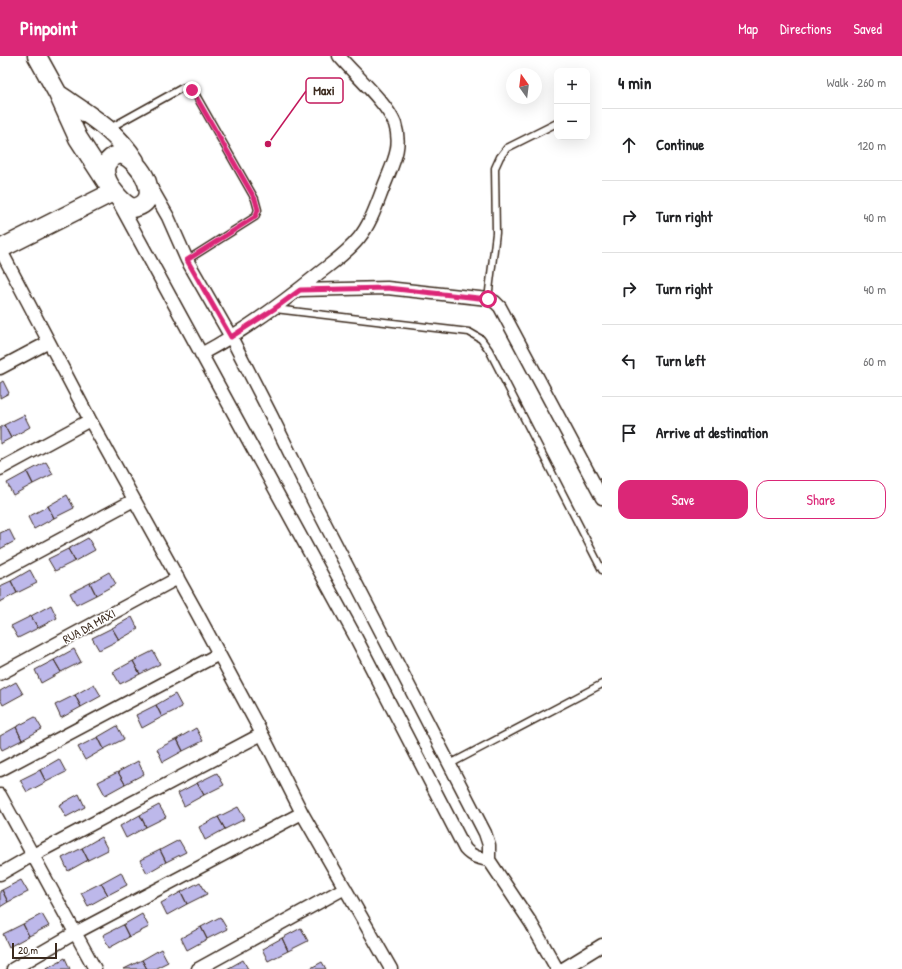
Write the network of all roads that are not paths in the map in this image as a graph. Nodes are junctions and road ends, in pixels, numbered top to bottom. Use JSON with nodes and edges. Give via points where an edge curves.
{"nodes":[{"id":1,"x":37,"y":56,"type":"edge"},
{"id":2,"x":340,"y":56,"type":"edge"},
{"id":3,"x":58,"y":94,"type":"junction"},
{"id":4,"x":554,"y":124,"type":"edge"},
{"id":5,"x":108,"y":128,"type":"junction"},
{"id":6,"x":145,"y":176,"type":"junction"},
{"id":7,"x":113,"y":192,"type":"junction"},
{"id":8,"x":0,"y":249,"type":"edge"},
{"id":9,"x":187,"y":260,"type":"junction"},
{"id":10,"x":300,"y":290,"type":"junction"},
{"id":11,"x":488,"y":299,"type":"junction"},
{"id":12,"x":274,"y":309,"type":"junction"},
{"id":13,"x":231,"y":337,"type":"junction"},
{"id":14,"x":49,"y":342,"type":"junction"},
{"id":15,"x":201,"y":354,"type":"junction"},
{"id":16,"x":0,"y":368,"type":"edge"},
{"id":17,"x":90,"y":420,"type":"junction"},
{"id":18,"x":0,"y":469,"type":"edge"},
{"id":19,"x":602,"y":498,"type":"edge"},
{"id":20,"x":134,"y":500,"type":"junction"},
{"id":21,"x":602,"y":570,"type":"edge"},
{"id":22,"x":0,"y":572,"type":"edge"},
{"id":23,"x":178,"y":578,"type":"junction"},
{"id":24,"x":219,"y":654,"type":"junction"},
{"id":25,"x":0,"y":674,"type":"edge"},
{"id":26,"x":602,"y":684,"type":"edge"},
{"id":27,"x":262,"y":734,"type":"junction"},
{"id":28,"x":450,"y":764,"type":"junction"},
{"id":29,"x":0,"y":770,"type":"edge"},
{"id":30,"x":0,"y":795,"type":"edge"},
{"id":31,"x":302,"y":813,"type":"junction"},
{"id":32,"x":33,"y":855,"type":"junction"},
{"id":33,"x":489,"y":860,"type":"junction"},
{"id":34,"x":0,"y":874,"type":"edge"},
{"id":35,"x":345,"y":888,"type":"junction"},
{"id":36,"x":75,"y":933,"type":"junction"},
{"id":37,"x":602,"y":945,"type":"edge"},
{"id":38,"x":390,"y":968,"type":"edge"},
{"id":39,"x":13,"y":969,"type":"edge"},
{"id":40,"x":95,"y":969,"type":"edge"},
{"id":41,"x":198,"y":969,"type":"edge"},
{"id":42,"x":557,"y":969,"type":"edge"},
{"id":43,"x":563,"y":969,"type":"edge"}],
"edges":[{"from":1,"to":3,"type":"street"},
{"from":2,"to":10,"type":"street","via":[[384,105],[394,122],[398,138],[397,154],[368,223],[359,238],[347,252]]},
{"from":3,"to":5,"type":"street"},
{"from":3,"to":7,"type":"street","via":[[78,138]]},
{"from":4,"to":11,"type":"lane","via":[[507,148],[495,168],[496,233]]},
{"from":5,"to":6,"type":"street","via":[[130,151]]},
{"from":5,"to":9,"type":"lane","via":[[182,88],[192,90],[255,199],[258,210],[255,217]]},
{"from":6,"to":7,"type":"street","via":[[149,194],[143,205],[132,208]]},
{"from":6,"to":7,"type":"street","via":[[128,156],[116,155],[106,163],[105,169]]},
{"from":6,"to":9,"type":"street","via":[[168,217]]},
{"from":7,"to":8,"type":"street"},
{"from":7,"to":15,"type":"street"},
{"from":8,"to":14,"type":"street"},
{"from":9,"to":13,"type":"street"},
{"from":10,"to":11,"type":"street","via":[[387,288]]},
{"from":10,"to":12,"type":"street"},
{"from":11,"to":19,"type":"street","via":[[500,307]]},
{"from":12,"to":13,"type":"street"},
{"from":12,"to":21,"type":"lane","via":[[469,332],[481,339]]},
{"from":13,"to":15,"type":"street"},
{"from":13,"to":28,"type":"street"},
{"from":14,"to":16,"type":"street"},
{"from":14,"to":17,"type":"street"},
{"from":15,"to":33,"type":"street","via":[[356,636],[465,849],[474,857]]},
{"from":17,"to":18,"type":"street"},
{"from":17,"to":20,"type":"street"},
{"from":20,"to":22,"type":"street"},
{"from":20,"to":23,"type":"street"},
{"from":23,"to":24,"type":"street"},
{"from":23,"to":25,"type":"street","name":"RUA DA MAXI"},
{"from":24,"to":27,"type":"street"},
{"from":24,"to":29,"type":"street"},
{"from":26,"to":28,"type":"lane"},
{"from":27,"to":31,"type":"street"},
{"from":27,"to":32,"type":"street"},
{"from":28,"to":33,"type":"street","via":[[485,833],[489,845]]},
{"from":30,"to":32,"type":"street"},
{"from":31,"to":35,"type":"street"},
{"from":31,"to":36,"type":"street"},
{"from":32,"to":34,"type":"street"},
{"from":32,"to":36,"type":"street"},
{"from":33,"to":42,"type":"street"},
{"from":35,"to":38,"type":"street"},
{"from":35,"to":41,"type":"street"},
{"from":36,"to":39,"type":"street"},
{"from":36,"to":40,"type":"street"},
{"from":37,"to":43,"type":"street"}]}
